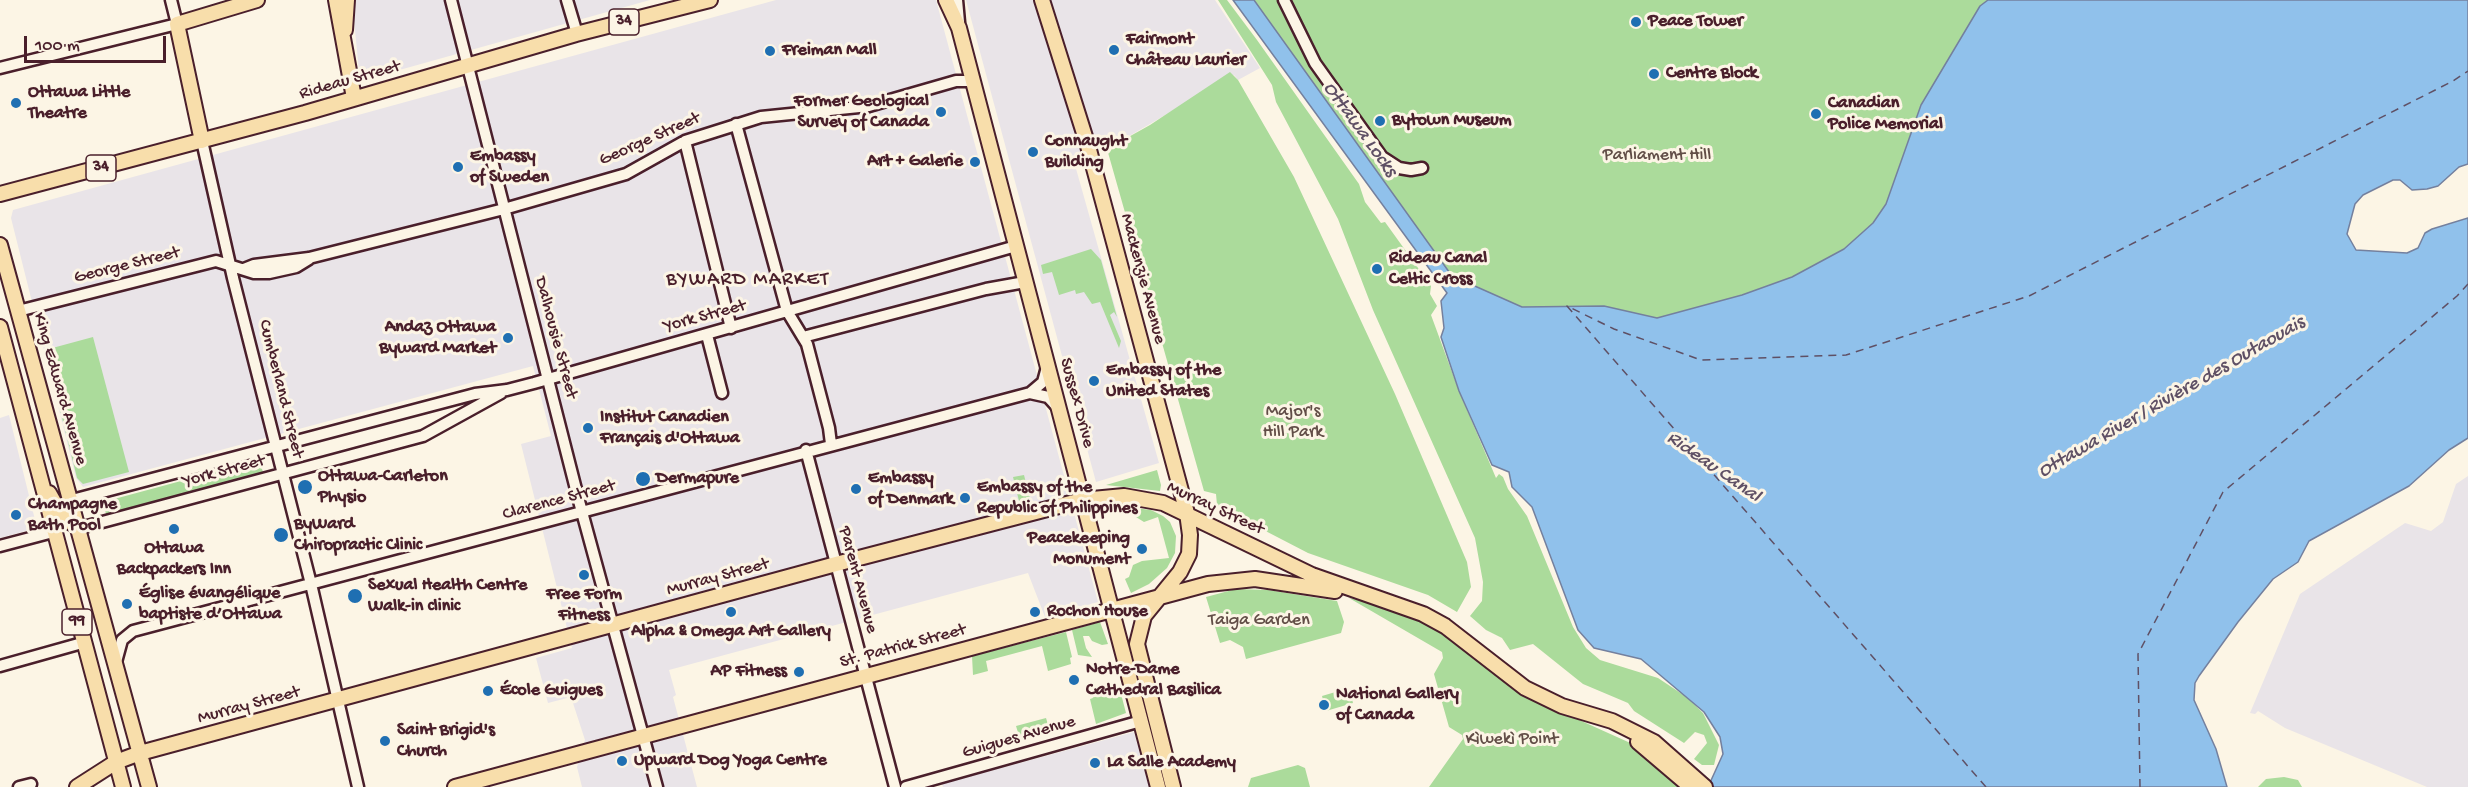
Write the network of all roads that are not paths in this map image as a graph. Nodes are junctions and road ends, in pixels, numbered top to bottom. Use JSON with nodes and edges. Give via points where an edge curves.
{"nodes":[{"id":1,"x":171,"y":0,"type":"edge"},
{"id":2,"x":257,"y":0,"type":"edge"},
{"id":3,"x":336,"y":0,"type":"edge"},
{"id":4,"x":347,"y":0,"type":"edge"},
{"id":5,"x":451,"y":0,"type":"edge"},
{"id":6,"x":567,"y":0,"type":"edge"},
{"id":7,"x":710,"y":0,"type":"edge"},
{"id":8,"x":946,"y":0,"type":"edge"},
{"id":9,"x":957,"y":0,"type":"edge"},
{"id":10,"x":1041,"y":0,"type":"edge"},
{"id":11,"x":1284,"y":0,"type":"edge"},
{"id":12,"x":177,"y":24,"type":"junction"},
{"id":13,"x":575,"y":27,"type":"dead end"},
{"id":14,"x":959,"y":28,"type":"junction"},
{"id":15,"x":344,"y":39,"type":"junction"},
{"id":16,"x":468,"y":67,"type":"junction"},
{"id":17,"x":0,"y":68,"type":"edge"},
{"id":18,"x":973,"y":81,"type":"junction"},
{"id":19,"x":354,"y":98,"type":"junction"},
{"id":20,"x":736,"y":124,"type":"junction"},
{"id":21,"x":202,"y":141,"type":"junction"},
{"id":22,"x":686,"y":141,"type":"junction"},
{"id":23,"x":1422,"y":168,"type":"dead end"},
{"id":24,"x":0,"y":194,"type":"edge"},
{"id":25,"x":504,"y":209,"type":"junction"},
{"id":26,"x":0,"y":245,"type":"edge"},
{"id":27,"x":1016,"y":246,"type":"junction"},
{"id":28,"x":230,"y":264,"type":"junction"},
{"id":29,"x":1025,"y":282,"type":"junction"},
{"id":30,"x":787,"y":310,"type":"junction"},
{"id":31,"x":18,"y":311,"type":"junction"},
{"id":32,"x":731,"y":328,"type":"junction"},
{"id":33,"x":1,"y":330,"type":"edge"},
{"id":34,"x":707,"y":334,"type":"junction"},
{"id":35,"x":803,"y":337,"type":"junction"},
{"id":36,"x":1047,"y":367,"type":"junction"},
{"id":37,"x":548,"y":378,"type":"junction"},
{"id":38,"x":507,"y":390,"type":"junction"},
{"id":39,"x":722,"y":393,"type":"dead end"},
{"id":40,"x":1030,"y":393,"type":"junction"},
{"id":41,"x":1058,"y":408,"type":"junction"},
{"id":42,"x":831,"y":444,"type":"junction"},
{"id":43,"x":276,"y":447,"type":"junction"},
{"id":44,"x":806,"y":450,"type":"junction"},
{"id":45,"x":283,"y":473,"type":"junction"},
{"id":46,"x":42,"y":480,"type":"junction"},
{"id":47,"x":72,"y":500,"type":"junction"},
{"id":48,"x":1082,"y":500,"type":"junction"},
{"id":49,"x":582,"y":512,"type":"junction"},
{"id":50,"x":1187,"y":513,"type":"junction"},
{"id":51,"x":80,"y":528,"type":"junction"},
{"id":52,"x":53,"y":532,"type":"junction"},
{"id":53,"x":0,"y":546,"type":"edge"},
{"id":54,"x":836,"y":564,"type":"junction"},
{"id":55,"x":311,"y":584,"type":"junction"},
{"id":56,"x":1364,"y":594,"type":"junction"},
{"id":57,"x":1158,"y":597,"type":"junction"},
{"id":58,"x":1112,"y":609,"type":"junction"},
{"id":59,"x":612,"y":625,"type":"junction"},
{"id":60,"x":82,"y":643,"type":"junction"},
{"id":61,"x":116,"y":663,"type":"junction"},
{"id":62,"x":0,"y":666,"type":"edge"},
{"id":63,"x":864,"y":676,"type":"junction"},
{"id":64,"x":337,"y":701,"type":"junction"},
{"id":65,"x":1141,"y":721,"type":"junction"},
{"id":66,"x":643,"y":735,"type":"junction"},
{"id":67,"x":140,"y":753,"type":"junction"},
{"id":68,"x":116,"y":762,"type":"junction"},
{"id":69,"x":1682,"y":771,"type":"junction"},
{"id":70,"x":31,"y":784,"type":"dead end"},
{"id":71,"x":19,"y":787,"type":"edge"},
{"id":72,"x":77,"y":787,"type":"edge"},
{"id":73,"x":123,"y":787,"type":"edge"},
{"id":74,"x":149,"y":787,"type":"edge"},
{"id":75,"x":357,"y":787,"type":"edge"},
{"id":76,"x":455,"y":787,"type":"edge"},
{"id":77,"x":657,"y":787,"type":"edge"},
{"id":78,"x":895,"y":787,"type":"edge"},
{"id":79,"x":906,"y":787,"type":"edge"},
{"id":80,"x":1158,"y":787,"type":"edge"},
{"id":81,"x":1173,"y":787,"type":"edge"},
{"id":82,"x":1691,"y":787,"type":"edge"},
{"id":83,"x":1705,"y":787,"type":"edge"}],
"edges":[{"from":1,"to":12,"type":"street","name":"Cumberland Street"},
{"from":2,"to":12,"type":"main road"},
{"from":3,"to":15,"type":"main road"},
{"from":4,"to":15,"type":"main road"},
{"from":5,"to":16,"type":"street","name":"Dalhousie Street"},
{"from":6,"to":13,"type":"street"},
{"from":7,"to":16,"type":"main road","name":"Rideau Street","number":"34"},
{"from":8,"to":14,"type":"main road","name":"Sussex Drive"},
{"from":9,"to":14,"type":"street","name":"Sussex Drive"},
{"from":10,"to":50,"type":"main road","name":"Mackenzie Avenue","via":[[1088,146]]},
{"from":11,"to":23,"type":"street","via":[[1316,63],[1382,157],[1399,168]]},
{"from":12,"to":17,"type":"street"},
{"from":12,"to":21,"type":"main road","name":"Cumberland Street"},
{"from":14,"to":18,"type":"main road","name":"Sussex Drive"},
{"from":15,"to":19,"type":"main road"},
{"from":16,"to":19,"type":"main road","name":"Rideau Street","number":"34"},
{"from":16,"to":25,"type":"street","name":"Dalhousie Street"},
{"from":18,"to":20,"type":"street","name":"George Street","via":[[956,81],[868,106],[788,112]]},
{"from":18,"to":27,"type":"main road","name":"Sussex Drive"},
{"from":19,"to":21,"type":"main road","name":"Rideau Street","number":"34"},
{"from":20,"to":22,"type":"street","name":"George Street"},
{"from":20,"to":30,"type":"street"},
{"from":21,"to":24,"type":"main road","name":"Rideau Street","number":"34"},
{"from":21,"to":28,"type":"street","name":"Cumberland Street"},
{"from":22,"to":25,"type":"street","name":"George Street","via":[[626,174]]},
{"from":22,"to":32,"type":"street"},
{"from":25,"to":28,"type":"street","name":"George Street","via":[[309,258],[244,269]]},
{"from":25,"to":37,"type":"street","name":"Dalhousie Street"},
{"from":26,"to":31,"type":"main road","name":"King Edward Avenue","number":"99"},
{"from":27,"to":29,"type":"main road","name":"Sussex Drive"},
{"from":27,"to":30,"type":"street","name":"York Street"},
{"from":28,"to":31,"type":"street","name":"George Street","via":[[216,261]]},
{"from":28,"to":43,"type":"street","name":"Cumberland Street"},
{"from":29,"to":35,"type":"street"},
{"from":29,"to":36,"type":"main road","name":"Sussex Drive"},
{"from":30,"to":32,"type":"street","name":"York Street"},
{"from":30,"to":35,"type":"street"},
{"from":31,"to":47,"type":"main road","name":"King Edward Avenue","number":"99"},
{"from":32,"to":34,"type":"street","name":"York Street"},
{"from":33,"to":46,"type":"main road","number":"99"},
{"from":34,"to":37,"type":"street","name":"York Street"},
{"from":34,"to":39,"type":"street"},
{"from":35,"to":42,"type":"street"},
{"from":36,"to":40,"type":"street","via":[[1040,385]]},
{"from":36,"to":41,"type":"main road","name":"Sussex Drive"},
{"from":37,"to":38,"type":"street","name":"York Street"},
{"from":37,"to":49,"type":"street","name":"Dalhousie Street"},
{"from":38,"to":43,"type":"street","name":"York Street","via":[[475,394]]},
{"from":38,"to":45,"type":"street","name":"York Street","via":[[423,436]]},
{"from":40,"to":41,"type":"street","via":[[1047,397]]},
{"from":40,"to":42,"type":"street","name":"Clarence Street"},
{"from":41,"to":48,"type":"main road","name":"Sussex Drive"},
{"from":42,"to":44,"type":"street","name":"Clarence Street"},
{"from":43,"to":45,"type":"street","name":"Cumberland Street"},
{"from":43,"to":47,"type":"street","name":"York Street"},
{"from":44,"to":49,"type":"street","name":"Clarence Street"},
{"from":44,"to":54,"type":"street","name":"Parent Avenue"},
{"from":45,"to":51,"type":"street","name":"York Street"},
{"from":45,"to":55,"type":"street","name":"Cumberland Street"},
{"from":46,"to":51,"type":"main road","via":[[63,518]]},
{"from":46,"to":52,"type":"main road","number":"99"},
{"from":47,"to":51,"type":"main road","name":"King Edward Avenue","number":"99"},
{"from":48,"to":50,"type":"main road","name":"Murray Street","via":[[1136,497]]},
{"from":48,"to":54,"type":"main road","name":"Murray Street"},
{"from":48,"to":58,"type":"main road","name":"Sussex Drive"},
{"from":49,"to":55,"type":"street","name":"Clarence Street"},
{"from":49,"to":59,"type":"street","name":"Dalhousie Street"},
{"from":50,"to":56,"type":"main road","name":"Murray Street","via":[[1302,571]]},
{"from":50,"to":57,"type":"main road","name":"Mackenzie Avenue","via":[[1189,554],[1180,572]]},
{"from":51,"to":61,"type":"main road","name":"King Edward Avenue","number":"99"},
{"from":52,"to":53,"type":"street"},
{"from":52,"to":60,"type":"main road","number":"99"},
{"from":54,"to":59,"type":"main road","name":"Murray Street"},
{"from":54,"to":63,"type":"street","name":"Parent Avenue"},
{"from":55,"to":61,"type":"street","name":"Clarence Street","via":[[133,631],[119,646]]},
{"from":55,"to":64,"type":"street","name":"Cumberland Street"},
{"from":56,"to":57,"type":"main road","name":"St. Patrick Street","via":[[1240,579]]},
{"from":56,"to":69,"type":"main road","via":[[1435,620],[1525,688],[1580,712]]},
{"from":57,"to":58,"type":"main road","name":"St. Patrick Street"},
{"from":57,"to":81,"type":"main road","via":[[1141,623],[1137,644]]},
{"from":58,"to":63,"type":"main road","name":"St. Patrick Street"},
{"from":58,"to":65,"type":"main road","name":"Sussex Drive"},
{"from":59,"to":64,"type":"main road","name":"Murray Street"},
{"from":59,"to":66,"type":"street","name":"Dalhousie Street"},
{"from":60,"to":62,"type":"street"},
{"from":60,"to":68,"type":"main road","number":"99"},
{"from":61,"to":67,"type":"main road","name":"King Edward Avenue","number":"99"},
{"from":63,"to":66,"type":"main road","name":"St. Patrick Street"},
{"from":63,"to":78,"type":"street","name":"Parent Avenue"},
{"from":64,"to":67,"type":"main road","name":"Murray Street"},
{"from":64,"to":75,"type":"street","name":"Cumberland Street"},
{"from":65,"to":79,"type":"street","name":"Guigues Avenue"},
{"from":65,"to":80,"type":"main road","name":"Sussex Drive"},
{"from":66,"to":76,"type":"main road","name":"St. Patrick Street"},
{"from":66,"to":77,"type":"street","name":"Dalhousie Street"},
{"from":67,"to":68,"type":"main road","name":"Murray Street"},
{"from":67,"to":74,"type":"main road","name":"King Edward Avenue","number":"99"},
{"from":68,"to":72,"type":"main road","name":"Murray Street"},
{"from":68,"to":73,"type":"main road","number":"99"},
{"from":69,"to":82,"type":"main road"},
{"from":69,"to":83,"type":"main road"},
{"from":70,"to":71,"type":"street"}]}
